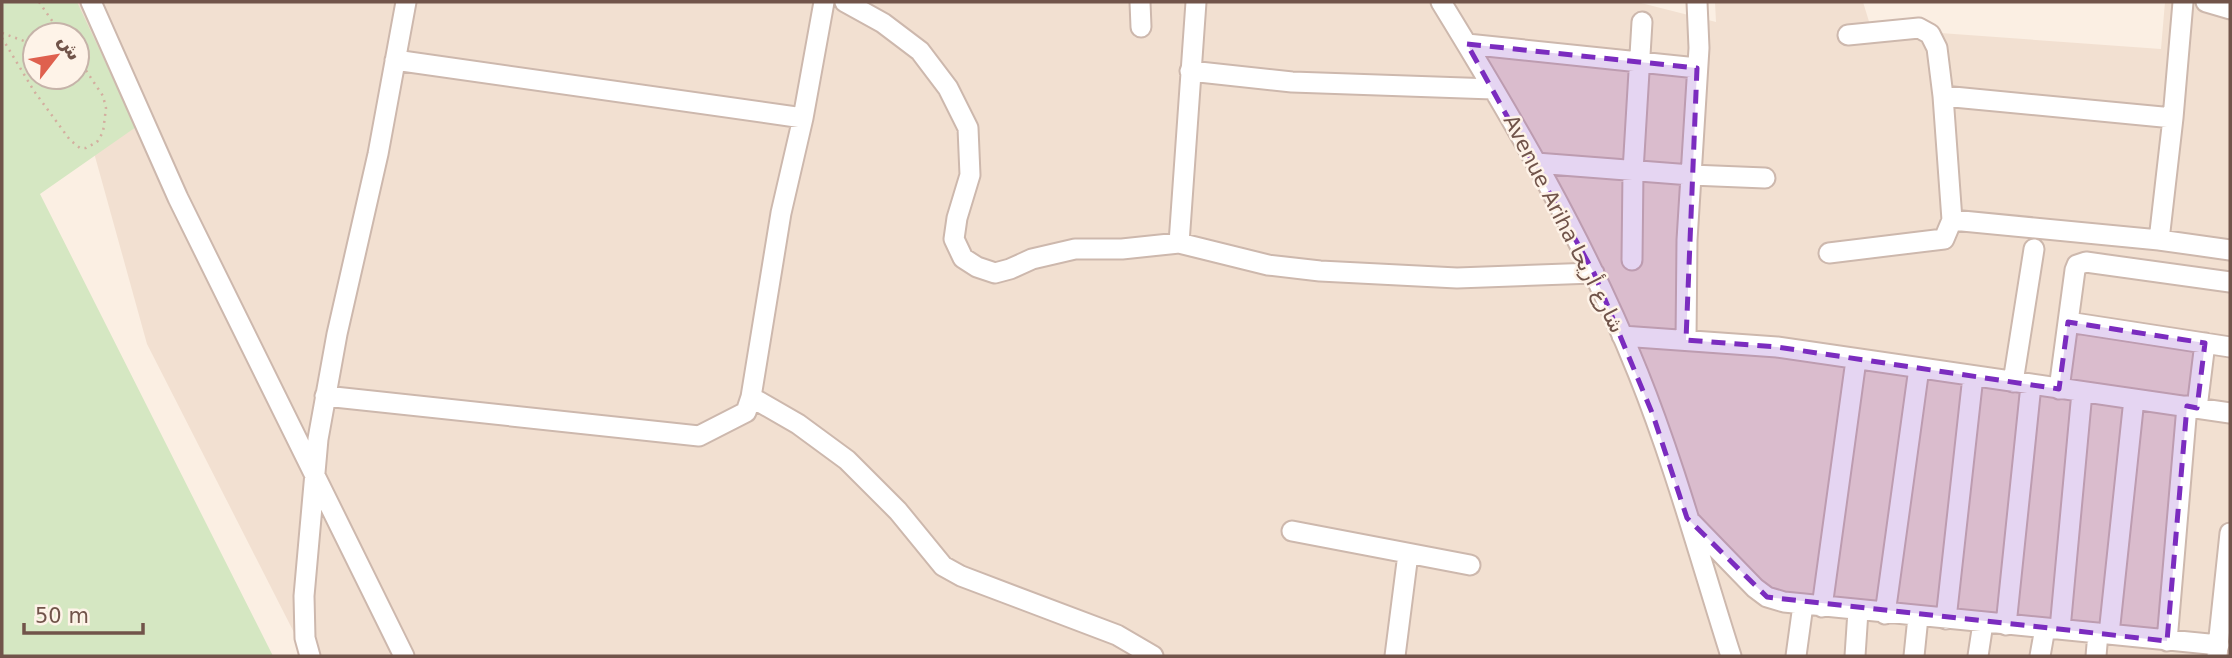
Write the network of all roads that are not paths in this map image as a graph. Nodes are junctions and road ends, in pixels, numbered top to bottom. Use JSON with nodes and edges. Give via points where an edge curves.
{"nodes":[{"id":1,"x":91,"y":2,"type":"edge"},
{"id":2,"x":406,"y":2,"type":"edge"},
{"id":3,"x":824,"y":2,"type":"edge"},
{"id":4,"x":845,"y":2,"type":"edge"},
{"id":5,"x":1140,"y":2,"type":"edge"},
{"id":6,"x":1196,"y":2,"type":"edge"},
{"id":7,"x":1441,"y":2,"type":"edge"},
{"id":8,"x":1697,"y":2,"type":"edge"},
{"id":9,"x":2183,"y":2,"type":"edge"},
{"id":10,"x":2206,"y":2,"type":"edge"},
{"id":11,"x":2230,"y":9,"type":"edge"},
{"id":12,"x":1642,"y":22,"type":"dead end"},
{"id":13,"x":1141,"y":27,"type":"dead end"},
{"id":14,"x":1848,"y":36,"type":"dead end"},
{"id":15,"x":1467,"y":44,"type":"junction"},
{"id":16,"x":395,"y":60,"type":"junction"},
{"id":17,"x":1639,"y":62,"type":"junction"},
{"id":18,"x":1697,"y":68,"type":"junction"},
{"id":19,"x":1190,"y":71,"type":"junction"},
{"id":20,"x":1493,"y":89,"type":"junction"},
{"id":21,"x":1943,"y":96,"type":"junction"},
{"id":22,"x":803,"y":118,"type":"junction"},
{"id":23,"x":2173,"y":118,"type":"junction"},
{"id":24,"x":1536,"y":163,"type":"junction"},
{"id":25,"x":1633,"y":171,"type":"junction"},
{"id":26,"x":1691,"y":175,"type":"junction"},
{"id":27,"x":1765,"y":178,"type":"dead end"},
{"id":28,"x":1952,"y":220,"type":"junction"},
{"id":29,"x":2158,"y":240,"type":"junction"},
{"id":30,"x":1179,"y":243,"type":"junction"},
{"id":31,"x":2035,"y":249,"type":"dead end"},
{"id":32,"x":2230,"y":250,"type":"edge"},
{"id":33,"x":1829,"y":253,"type":"dead end"},
{"id":34,"x":1632,"y":260,"type":"dead end"},
{"id":35,"x":1594,"y":273,"type":"junction"},
{"id":36,"x":2230,"y":282,"type":"edge"},
{"id":37,"x":2068,"y":321,"type":"junction"},
{"id":38,"x":1622,"y":336,"type":"junction"},
{"id":39,"x":1686,"y":340,"type":"junction"},
{"id":40,"x":2204,"y":343,"type":"junction"},
{"id":41,"x":2230,"y":346,"type":"edge"},
{"id":42,"x":1856,"y":360,"type":"junction"},
{"id":43,"x":1919,"y":368,"type":"junction"},
{"id":44,"x":1973,"y":376,"type":"junction"},
{"id":45,"x":2022,"y":383,"type":"junction"},
{"id":46,"x":2059,"y":389,"type":"junction"},
{"id":47,"x":2082,"y":392,"type":"junction"},
{"id":48,"x":325,"y":396,"type":"junction"},
{"id":49,"x":751,"y":397,"type":"junction"},
{"id":50,"x":2134,"y":399,"type":"junction"},
{"id":51,"x":2192,"y":407,"type":"junction"},
{"id":52,"x":2230,"y":413,"type":"edge"},
{"id":53,"x":314,"y":474,"type":"junction"},
{"id":54,"x":1687,"y":518,"type":"junction"},
{"id":55,"x":1292,"y":531,"type":"dead end"},
{"id":56,"x":2230,"y":533,"type":"edge"},
{"id":57,"x":1408,"y":554,"type":"junction"},
{"id":58,"x":1471,"y":565,"type":"dead end"},
{"id":59,"x":1813,"y":606,"type":"junction"},
{"id":60,"x":1858,"y":611,"type":"junction"},
{"id":61,"x":1885,"y":614,"type":"junction"},
{"id":62,"x":1918,"y":617,"type":"junction"},
{"id":63,"x":1946,"y":619,"type":"junction"},
{"id":64,"x":1983,"y":623,"type":"junction"},
{"id":65,"x":2006,"y":625,"type":"junction"},
{"id":66,"x":2052,"y":629,"type":"junction"},
{"id":67,"x":2103,"y":634,"type":"junction"},
{"id":68,"x":2160,"y":646,"type":"edge"},
{"id":69,"x":2218,"y":651,"type":"edge"},
{"id":70,"x":310,"y":656,"type":"edge"},
{"id":71,"x":404,"y":656,"type":"edge"},
{"id":72,"x":1153,"y":656,"type":"edge"},
{"id":73,"x":1395,"y":656,"type":"edge"},
{"id":74,"x":1731,"y":656,"type":"edge"},
{"id":75,"x":1796,"y":656,"type":"edge"},
{"id":76,"x":1855,"y":656,"type":"edge"},
{"id":77,"x":1914,"y":656,"type":"edge"},
{"id":78,"x":1978,"y":656,"type":"edge"},
{"id":79,"x":2040,"y":656,"type":"edge"},
{"id":80,"x":2096,"y":656,"type":"edge"}],
"edges":[{"from":1,"to":53,"type":"street","via":[[178,198]]},
{"from":2,"to":16,"type":"street"},
{"from":3,"to":22,"type":"street"},
{"from":4,"to":30,"type":"street","via":[[884,23],[920,51],[948,88],[968,128],[970,175],[954,239],[963,258],[995,273],[1032,258],[1075,249]]},
{"from":5,"to":13,"type":"street"},
{"from":6,"to":19,"type":"street"},
{"from":7,"to":15,"type":"street","name":"Avenue Ariha شارع أريحا"},
{"from":8,"to":18,"type":"street"},
{"from":9,"to":23,"type":"street"},
{"from":10,"to":11,"type":"street"},
{"from":12,"to":17,"type":"street"},
{"from":14,"to":21,"type":"street","via":[[1919,28],[1930,34],[1937,48]]},
{"from":15,"to":17,"type":"street"},
{"from":15,"to":20,"type":"street","name":"Avenue Ariha شارع أريحا"},
{"from":16,"to":22,"type":"street"},
{"from":16,"to":48,"type":"street"},
{"from":17,"to":18,"type":"street"},
{"from":17,"to":25,"type":"street"},
{"from":18,"to":26,"type":"street"},
{"from":19,"to":20,"type":"street","via":[[1292,82]]},
{"from":19,"to":30,"type":"street"},
{"from":20,"to":24,"type":"street","name":"Avenue Ariha شارع أريحا"},
{"from":21,"to":23,"type":"street"},
{"from":21,"to":28,"type":"street"},
{"from":22,"to":49,"type":"street","via":[[781,213]]},
{"from":23,"to":29,"type":"street"},
{"from":24,"to":25,"type":"street"},
{"from":24,"to":35,"type":"street","name":"Avenue Ariha شارع أريحا"},
{"from":25,"to":26,"type":"street"},
{"from":25,"to":34,"type":"street"},
{"from":26,"to":27,"type":"street"},
{"from":26,"to":39,"type":"street"},
{"from":28,"to":29,"type":"street"},
{"from":28,"to":33,"type":"street","via":[[1944,239]]},
{"from":29,"to":32,"type":"street"},
{"from":30,"to":35,"type":"street","via":[[1269,265],[1320,271],[1457,278]]},
{"from":31,"to":45,"type":"street"},
{"from":35,"to":38,"type":"street","name":"Avenue Ariha شارع أريحا"},
{"from":36,"to":37,"type":"street","via":[[2082,262],[2075,270]]},
{"from":37,"to":40,"type":"street"},
{"from":37,"to":46,"type":"street"},
{"from":38,"to":39,"type":"street"},
{"from":38,"to":54,"type":"street","name":"Avenue Ariha شارع أريحا"},
{"from":39,"to":42,"type":"street","via":[[1777,347]]},
{"from":40,"to":41,"type":"street"},
{"from":40,"to":51,"type":"street"},
{"from":42,"to":43,"type":"street"},
{"from":42,"to":59,"type":"street"},
{"from":43,"to":44,"type":"street"},
{"from":43,"to":61,"type":"street"},
{"from":44,"to":45,"type":"street"},
{"from":44,"to":63,"type":"street"},
{"from":45,"to":46,"type":"street"},
{"from":45,"to":65,"type":"street"},
{"from":46,"to":47,"type":"street"},
{"from":47,"to":50,"type":"street"},
{"from":47,"to":66,"type":"street"},
{"from":48,"to":49,"type":"street","via":[[699,436],[746,412]]},
{"from":48,"to":53,"type":"street"},
{"from":49,"to":72,"type":"street","via":[[847,460],[898,511],[943,566],[1117,635]]},
{"from":50,"to":51,"type":"street"},
{"from":50,"to":67,"type":"street"},
{"from":51,"to":52,"type":"street"},
{"from":51,"to":68,"type":"street"},
{"from":53,"to":70,"type":"street","via":[[304,596]]},
{"from":53,"to":71,"type":"street"},
{"from":54,"to":59,"type":"street","via":[[1767,597]]},
{"from":54,"to":74,"type":"street","name":"Avenue Ariha شارع أريحا"},
{"from":55,"to":57,"type":"street"},
{"from":56,"to":69,"type":"street"},
{"from":57,"to":58,"type":"street"},
{"from":57,"to":73,"type":"street"},
{"from":59,"to":60,"type":"street"},
{"from":59,"to":75,"type":"street"},
{"from":60,"to":61,"type":"street"},
{"from":60,"to":76,"type":"street"},
{"from":61,"to":62,"type":"street"},
{"from":62,"to":63,"type":"street"},
{"from":62,"to":77,"type":"street"},
{"from":63,"to":64,"type":"street"},
{"from":64,"to":65,"type":"street"},
{"from":64,"to":78,"type":"street"},
{"from":65,"to":66,"type":"street"},
{"from":66,"to":67,"type":"street"},
{"from":66,"to":79,"type":"street"},
{"from":67,"to":68,"type":"street"},
{"from":67,"to":80,"type":"street"},
{"from":68,"to":69,"type":"street"}]}
